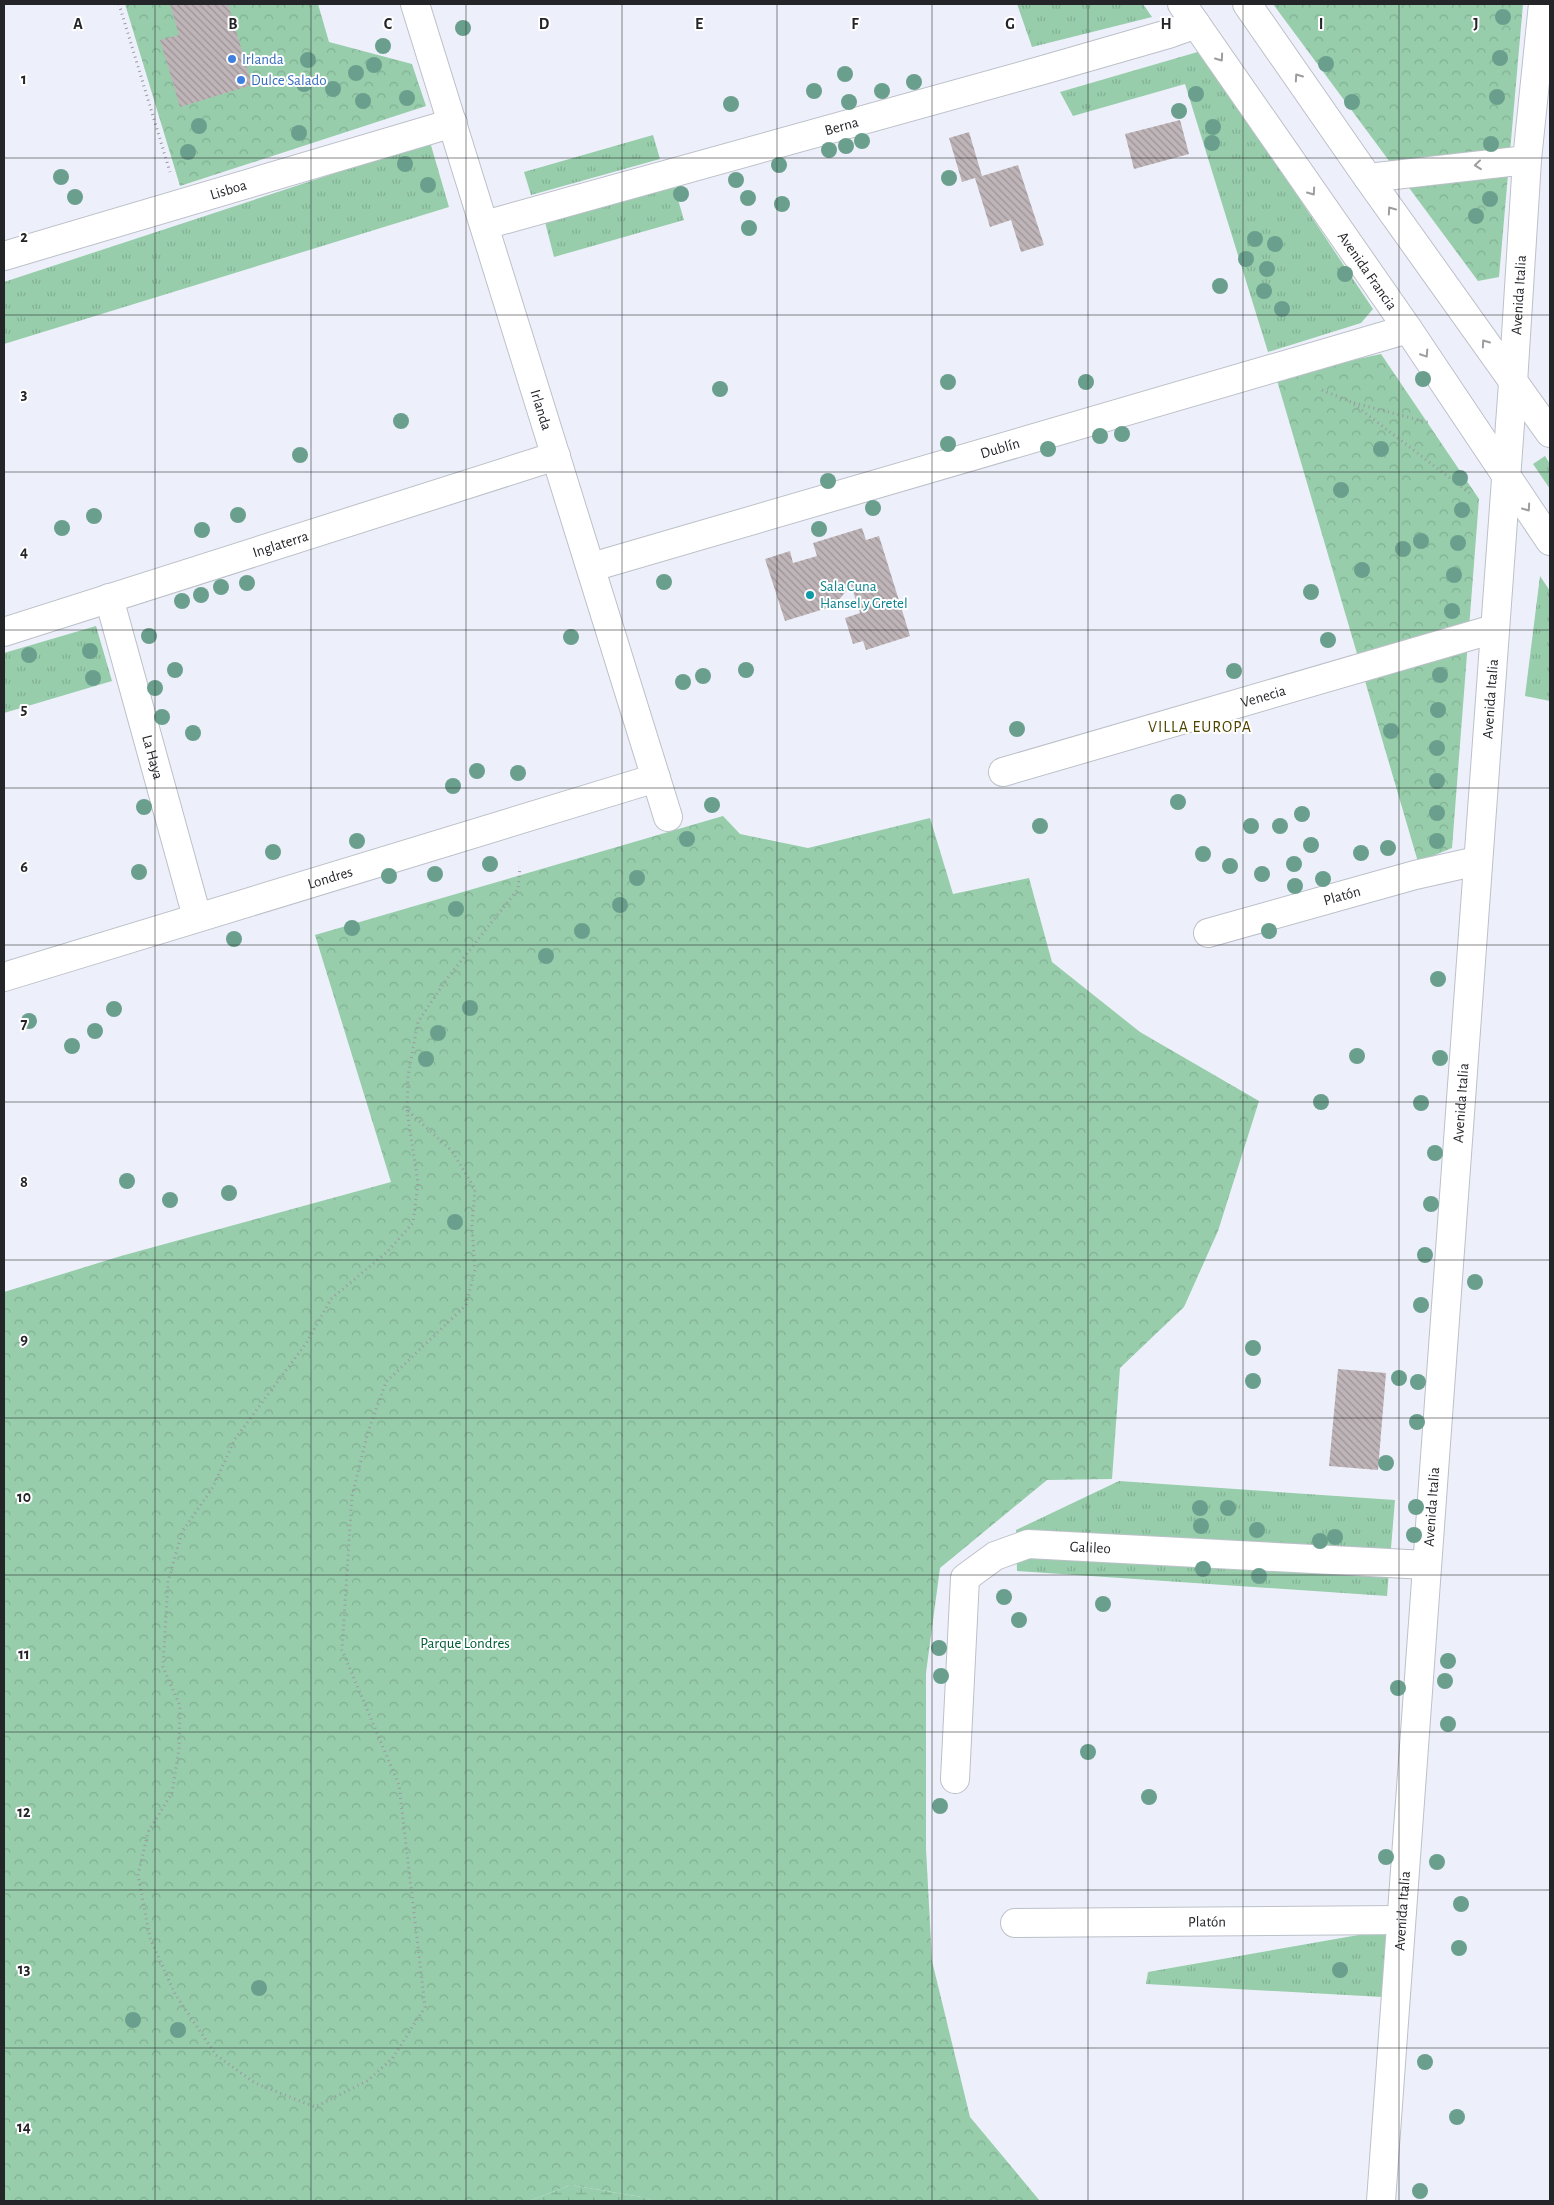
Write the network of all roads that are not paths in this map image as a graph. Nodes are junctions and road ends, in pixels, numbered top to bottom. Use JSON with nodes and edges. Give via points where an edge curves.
{"nodes":[{"id":1,"x":415,"y":4,"type":"edge"},
{"id":2,"x":1247,"y":4,"type":"edge"},
{"id":3,"x":1543,"y":4,"type":"edge"},
{"id":4,"x":1189,"y":14,"type":"edge"},
{"id":5,"x":453,"y":123,"type":"junction"},
{"id":6,"x":1527,"y":160,"type":"junction"},
{"id":7,"x":1368,"y":178,"type":"junction"},
{"id":8,"x":485,"y":224,"type":"junction"},
{"id":9,"x":4,"y":256,"type":"edge"},
{"id":10,"x":1408,"y":329,"type":"junction"},
{"id":11,"x":1513,"y":383,"type":"junction"},
{"id":12,"x":1550,"y":433,"type":"edge"},
{"id":13,"x":556,"y":456,"type":"junction"},
{"id":14,"x":1505,"y":475,"type":"junction"},
{"id":15,"x":1550,"y":541,"type":"edge"},
{"id":16,"x":592,"y":567,"type":"junction"},
{"id":17,"x":109,"y":598,"type":"junction"},
{"id":18,"x":1494,"y":629,"type":"junction"},
{"id":19,"x":4,"y":632,"type":"edge"},
{"id":20,"x":1003,"y":772,"type":"dead end"},
{"id":21,"x":656,"y":778,"type":"junction"},
{"id":22,"x":668,"y":816,"type":"dead end"},
{"id":23,"x":1477,"y":860,"type":"junction"},
{"id":24,"x":197,"y":917,"type":"junction"},
{"id":25,"x":1208,"y":933,"type":"dead end"},
{"id":26,"x":4,"y":976,"type":"edge"},
{"id":27,"x":1426,"y":1565,"type":"junction"},
{"id":28,"x":955,"y":1779,"type":"dead end"},
{"id":29,"x":1400,"y":1920,"type":"junction"},
{"id":30,"x":1015,"y":1923,"type":"dead end"},
{"id":31,"x":1381,"y":2201,"type":"edge"}],
"edges":[{"from":1,"to":5,"type":"street","name":"Irlanda"},
{"from":7,"to":2,"type":"street","one_way":true},
{"from":3,"to":6,"type":"street","name":"Avenida Italia"},
{"from":4,"to":8,"type":"street","name":"Berna","via":[[1168,34]]},
{"from":4,"to":10,"type":"street","name":"Avenida Francia","one_way":true},
{"from":5,"to":8,"type":"street","name":"Irlanda"},
{"from":5,"to":9,"type":"street","name":"Lisboa"},
{"from":6,"to":7,"type":"street","one_way":true},
{"from":6,"to":11,"type":"street","name":"Avenida Italia"},
{"from":11,"to":7,"type":"street","one_way":true},
{"from":8,"to":13,"type":"street","name":"Irlanda"},
{"from":10,"to":14,"type":"street","name":"Avenida Francia","one_way":true},
{"from":10,"to":16,"type":"street","name":"Dublín"},
{"from":11,"to":12,"type":"street"},
{"from":11,"to":14,"type":"street","name":"Avenida Italia"},
{"from":13,"to":16,"type":"street","name":"Irlanda"},
{"from":13,"to":17,"type":"street","name":"Inglaterra"},
{"from":14,"to":15,"type":"street","name":"Avenida Francia","one_way":true},
{"from":14,"to":18,"type":"street","name":"Avenida Italia"},
{"from":16,"to":21,"type":"street","name":"Irlanda"},
{"from":17,"to":19,"type":"street","name":"Inglaterra"},
{"from":17,"to":24,"type":"street","name":"La Haya"},
{"from":18,"to":20,"type":"street","name":"Venecia"},
{"from":18,"to":23,"type":"street","name":"Avenida Italia"},
{"from":21,"to":22,"type":"street","name":"Irlanda"},
{"from":21,"to":24,"type":"street","name":"Londres"},
{"from":23,"to":25,"type":"street","name":"Platón"},
{"from":23,"to":27,"type":"street","name":"Avenida Italia"},
{"from":24,"to":26,"type":"street","name":"Londres"},
{"from":27,"to":28,"type":"street","name":"Galileo","via":[[1028,1544],[995,1556],[965,1578]]},
{"from":27,"to":29,"type":"street","name":"Avenida Italia"},
{"from":29,"to":30,"type":"street","name":"Platón"},
{"from":29,"to":31,"type":"street","name":"Avenida Italia"}]}
